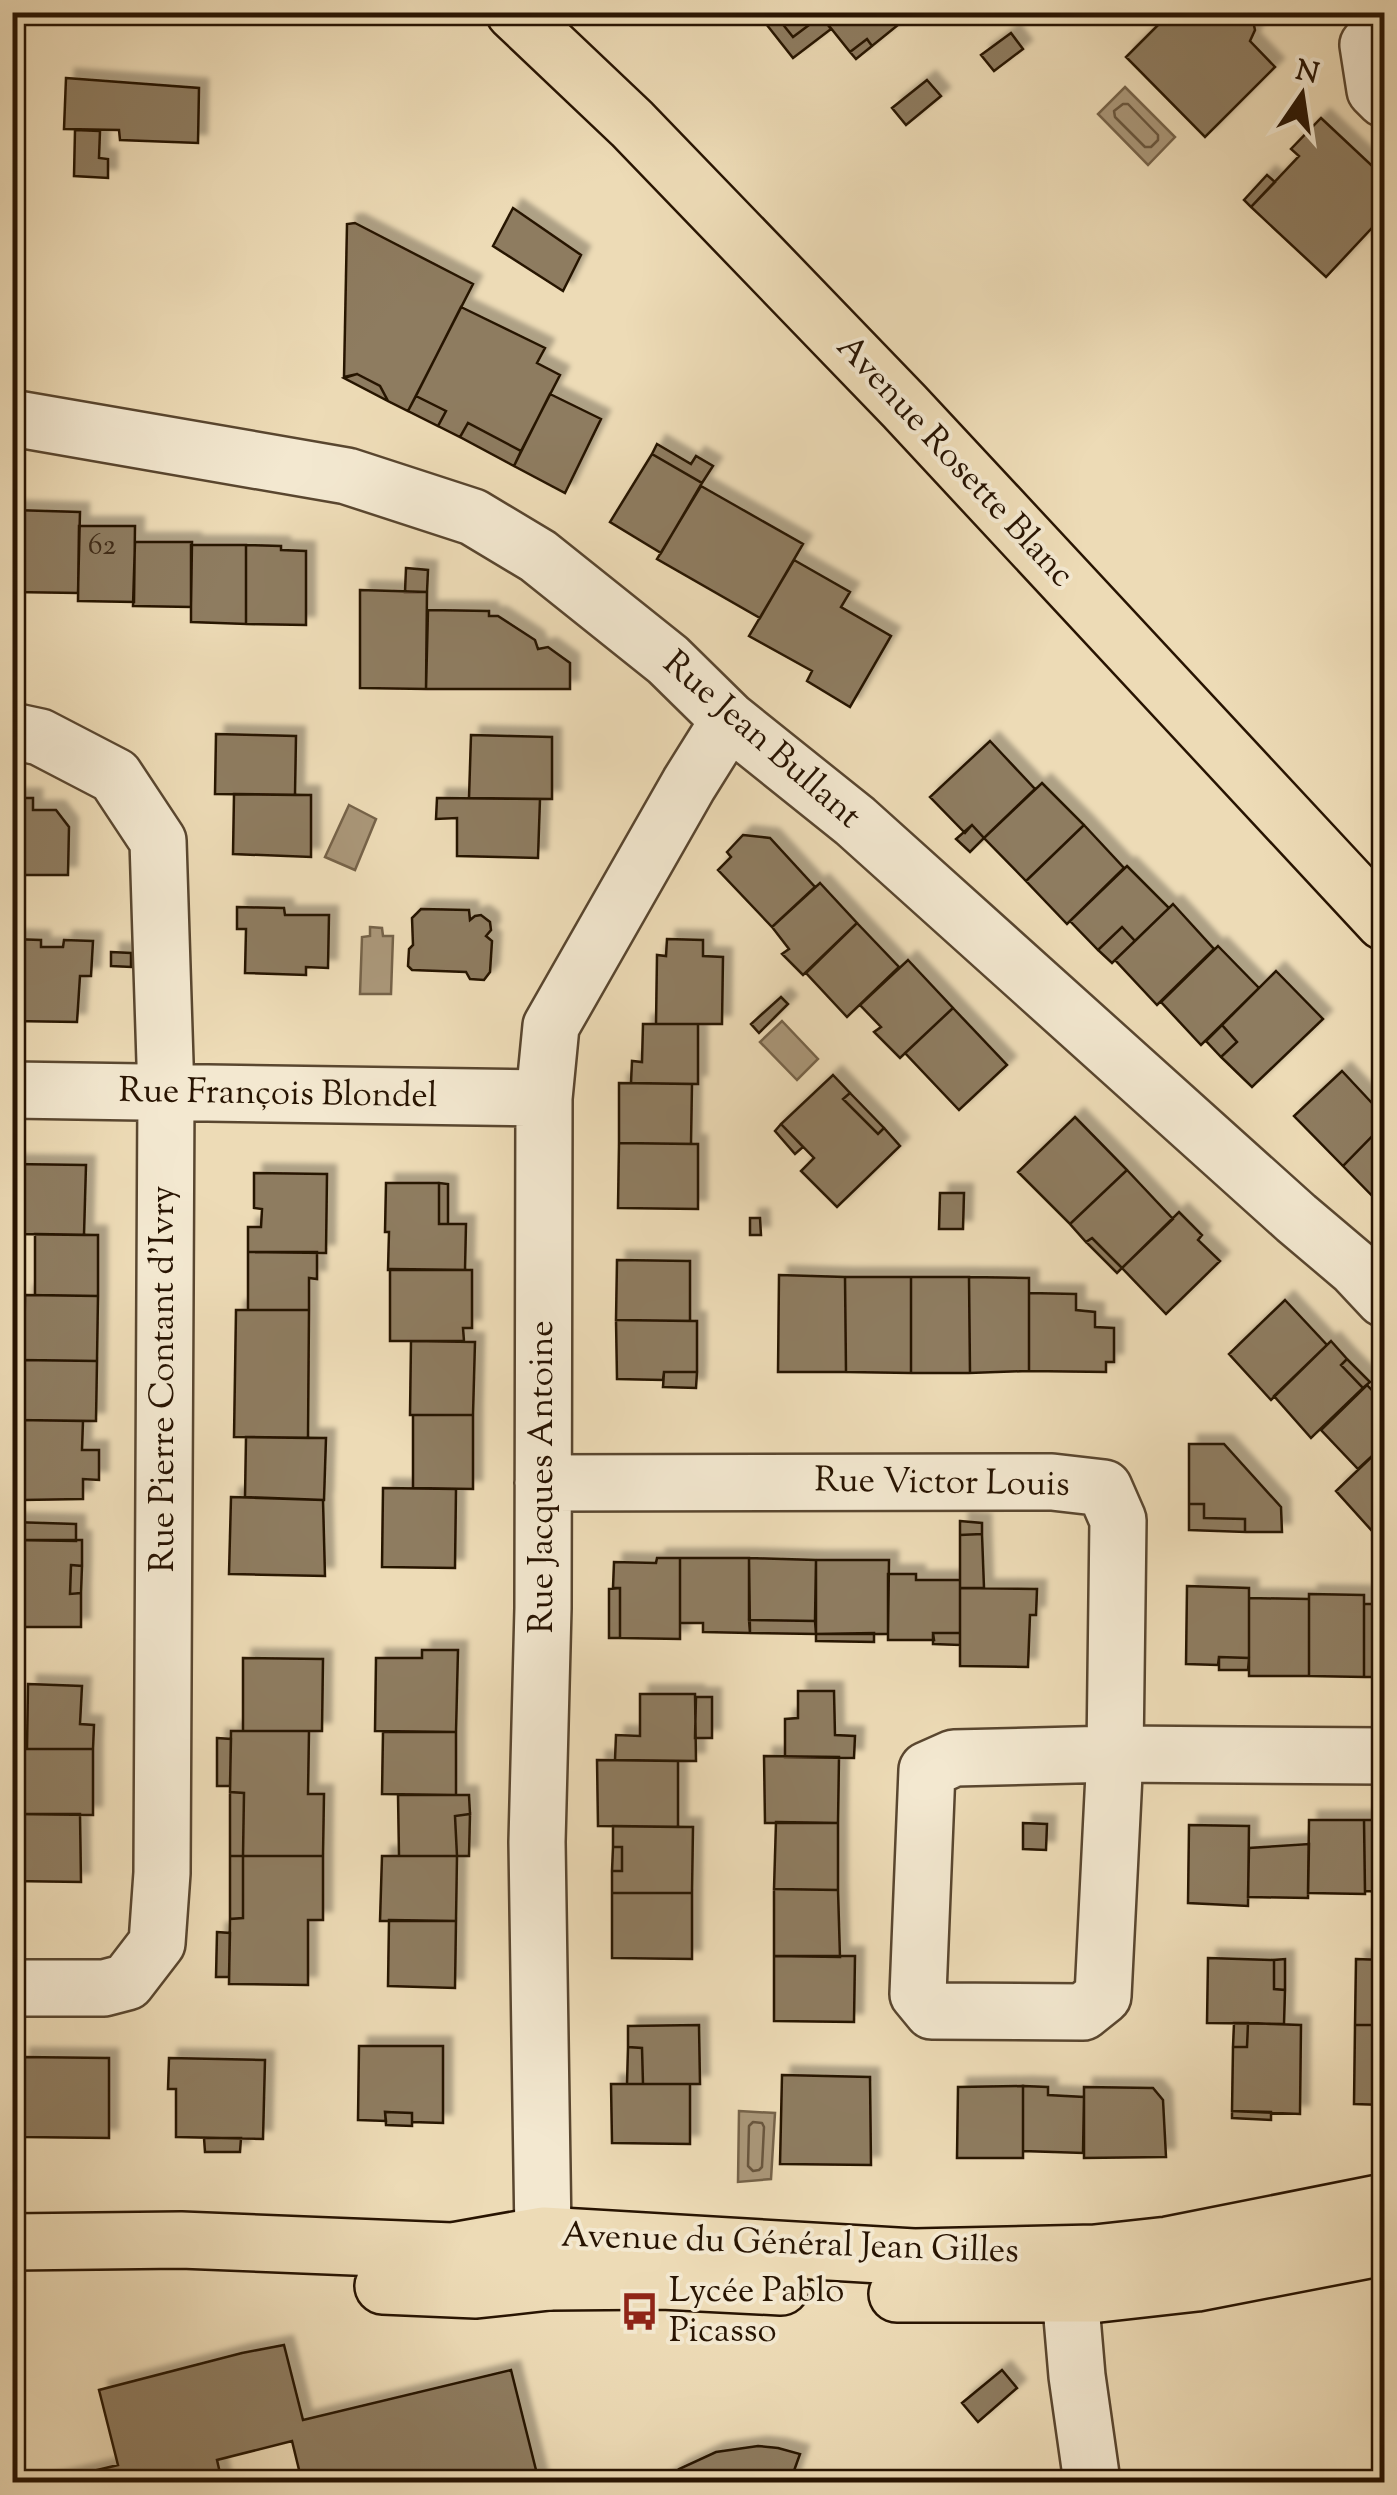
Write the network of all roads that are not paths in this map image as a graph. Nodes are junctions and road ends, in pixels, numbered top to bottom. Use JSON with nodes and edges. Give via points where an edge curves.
{"nodes":[{"id":1,"x":514,"y":12,"type":"edge"},
{"id":2,"x":1384,"y":26,"type":"edge"},
{"id":3,"x":1384,"y":99,"type":"edge"},
{"id":4,"x":12,"y":418,"type":"edge"},
{"id":5,"x":728,"y":720,"type":"junction"},
{"id":6,"x":12,"y":731,"type":"edge"},
{"id":7,"x":1384,"y":922,"type":"edge"},
{"id":8,"x":12,"y":1090,"type":"edge"},
{"id":9,"x":166,"y":1094,"type":"junction"},
{"id":10,"x":544,"y":1098,"type":"junction"},
{"id":11,"x":1384,"y":1299,"type":"edge"},
{"id":12,"x":543,"y":1483,"type":"junction"},
{"id":13,"x":1115,"y":1754,"type":"junction"},
{"id":14,"x":1384,"y":1756,"type":"edge"},
{"id":15,"x":12,"y":1988,"type":"edge"},
{"id":16,"x":1384,"y":2202,"type":"edge"},
{"id":17,"x":12,"y":2242,"type":"edge"},
{"id":18,"x":1384,"y":2247,"type":"edge"},
{"id":19,"x":546,"y":2258,"type":"junction"},
{"id":20,"x":12,"y":2280,"type":"edge"},
{"id":21,"x":1070,"y":2294,"type":"junction"},
{"id":22,"x":1092,"y":2482,"type":"edge"}],
"edges":[{"from":1,"to":7,"type":"main road","name":"Avenue Rosette Blanc","via":[[632,124],[890,392]]},
{"from":2,"to":3,"type":"street","via":[[1368,45],[1375,90]]},
{"from":4,"to":5,"type":"street","name":"Rue Jean Bullant","via":[[346,476],[472,517],[538,556],[668,660]]},
{"from":5,"to":10,"type":"street","name":"Rue Jacques Antoine","via":[[551,1026]]},
{"from":5,"to":11,"type":"street","name":"Rue Jean Bullant","via":[[854,821]]},
{"from":6,"to":9,"type":"street","name":"Rue Pierre Contant d'Ivry","via":[[40,737],[114,776],[158,841]]},
{"from":8,"to":9,"type":"street","name":"Rue François Blondel"},
{"from":9,"to":10,"type":"street","name":"Rue François Blondel"},
{"from":9,"to":15,"type":"street","name":"Rue Pierre Contant d'Ivry","via":[[157,1943],[126,1982]]},
{"from":10,"to":12,"type":"street","name":"Rue Jacques Antoine"},
{"from":12,"to":13,"type":"street","name":"Rue Victor Louis","via":[[1052,1482],[1104,1488],[1118,1520]]},
{"from":12,"to":19,"type":"street","name":"Rue Jacques Antoine","via":[[537,1842]]},
{"from":13,"to":13,"type":"street","via":[[954,1758],[927,1770],[918,1994],[932,2011],[1083,2012],[1104,1996]]},
{"from":13,"to":14,"type":"street"},
{"from":16,"to":19,"type":"main road","name":"Avenue du Général Jean Gilles","via":[[1096,2253]]},
{"from":17,"to":19,"type":"main road","name":"Avenue du Général Jean Gilles","via":[[181,2240]]},
{"from":18,"to":21,"type":"main road","name":"Avenue du Général Jean Gilles","via":[[1197,2283]]},
{"from":19,"to":20,"type":"main road","name":"Avenue du Général Jean Gilles","via":[[476,2290],[160,2277]]},
{"from":19,"to":21,"type":"main road","name":"Avenue du Général Jean Gilles","via":[[662,2280],[916,2294]]},
{"from":21,"to":22,"type":"street"}]}
